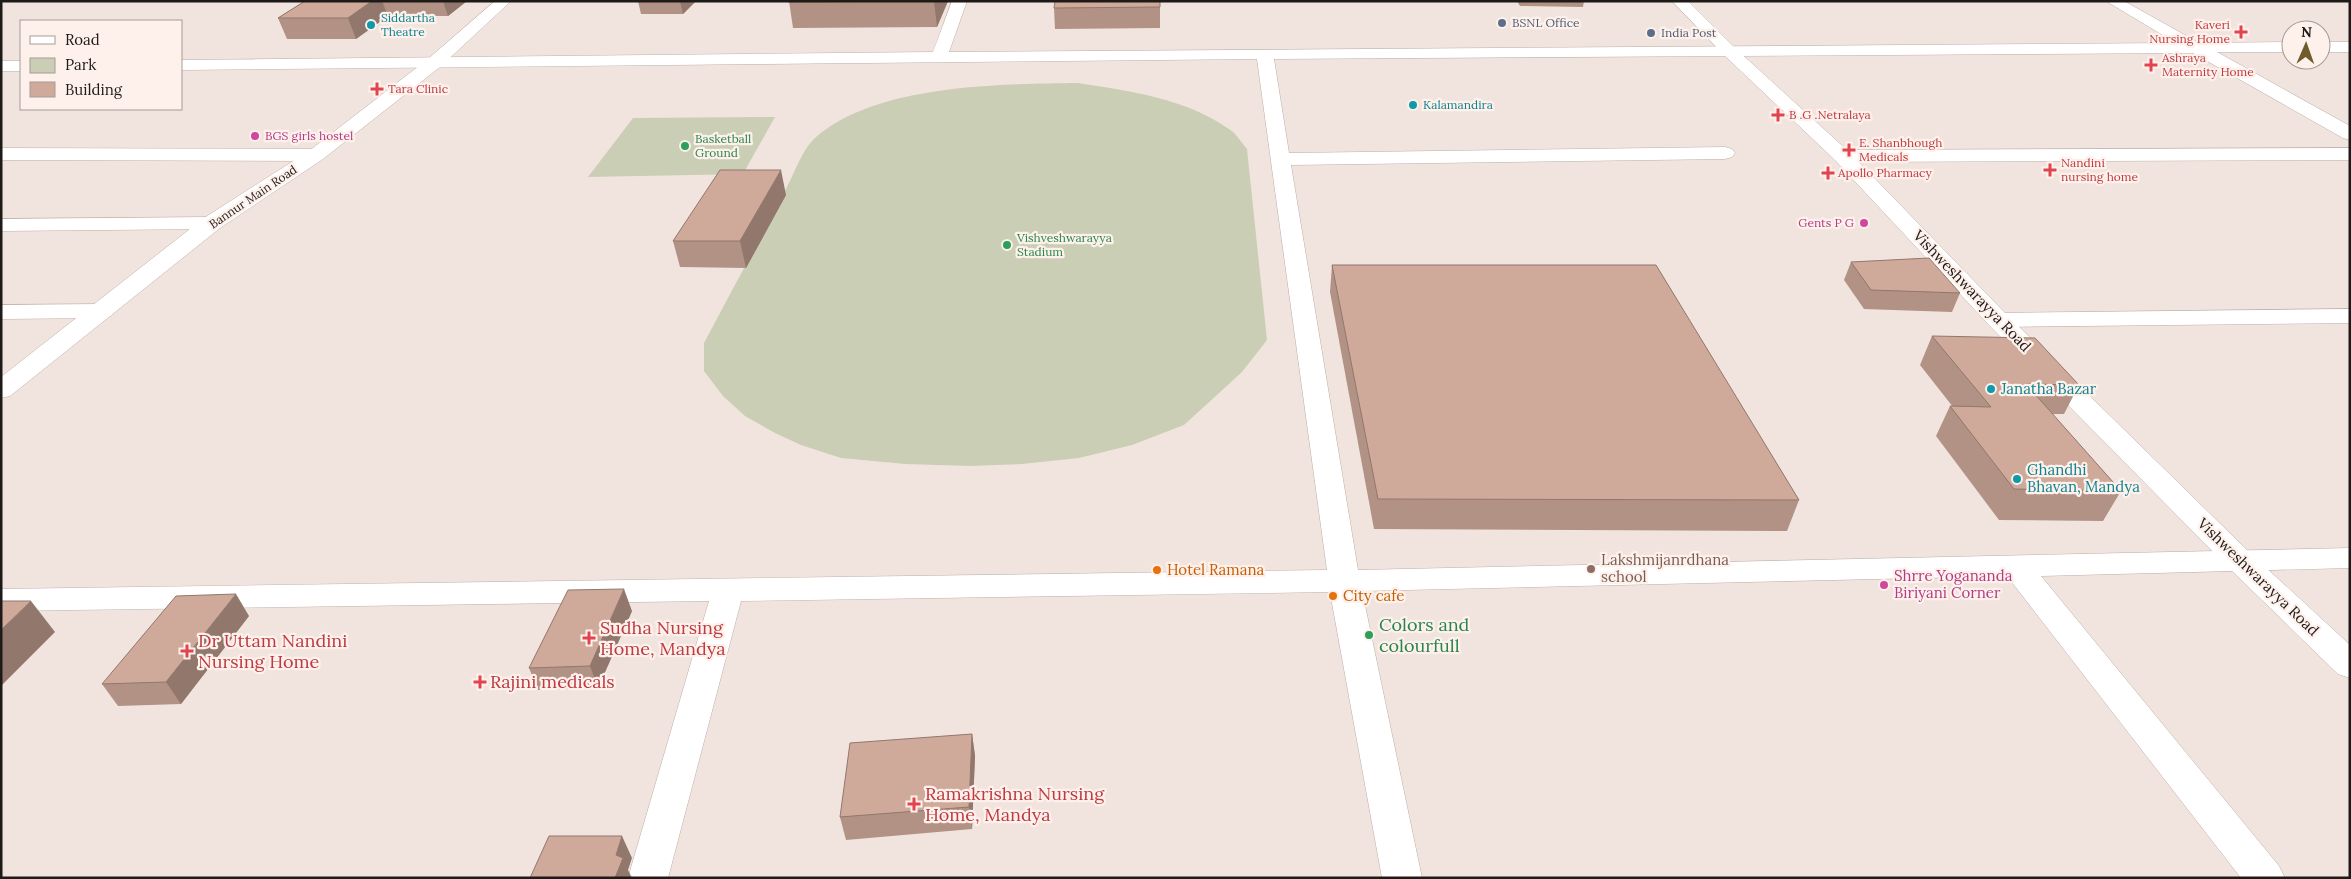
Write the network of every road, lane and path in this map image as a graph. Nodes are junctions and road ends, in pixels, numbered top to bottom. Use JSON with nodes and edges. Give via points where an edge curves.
{"nodes":[{"id":1,"x":504,"y":1,"type":"edge"},
{"id":2,"x":960,"y":1,"type":"edge"},
{"id":3,"x":1679,"y":1,"type":"edge"},
{"id":4,"x":2113,"y":1,"type":"edge"},
{"id":5,"x":2281,"y":47,"type":"edge"},
{"id":6,"x":2331,"y":47,"type":"edge"},
{"id":7,"x":2350,"y":47,"type":"edge"},
{"id":8,"x":2197,"y":48,"type":"junction"},
{"id":9,"x":1730,"y":52,"type":"junction"},
{"id":10,"x":1265,"y":54,"type":"junction"},
{"id":11,"x":939,"y":57,"type":"junction"},
{"id":12,"x":434,"y":63,"type":"junction"},
{"id":13,"x":182,"y":65,"type":"edge"},
{"id":14,"x":1,"y":66,"type":"edge"},
{"id":15,"x":20,"y":66,"type":"edge"},
{"id":16,"x":2350,"y":134,"type":"edge"},
{"id":17,"x":1726,"y":153,"type":"dead end"},
{"id":18,"x":1,"y":154,"type":"edge"},
{"id":19,"x":2350,"y":154,"type":"edge"},
{"id":20,"x":316,"y":155,"type":"junction"},
{"id":21,"x":1842,"y":156,"type":"junction"},
{"id":22,"x":1281,"y":159,"type":"junction"},
{"id":23,"x":212,"y":223,"type":"junction"},
{"id":24,"x":1,"y":225,"type":"edge"},
{"id":25,"x":103,"y":311,"type":"junction"},
{"id":26,"x":1,"y":312,"type":"edge"},
{"id":27,"x":2350,"y":316,"type":"edge"},
{"id":28,"x":1998,"y":320,"type":"junction"},
{"id":29,"x":1,"y":390,"type":"edge"},
{"id":30,"x":2350,"y":558,"type":"edge"},
{"id":31,"x":2240,"y":560,"type":"junction"},
{"id":32,"x":2016,"y":566,"type":"junction"},
{"id":33,"x":1344,"y":580,"type":"junction"},
{"id":34,"x":728,"y":590,"type":"junction"},
{"id":35,"x":1,"y":600,"type":"edge"},
{"id":36,"x":2350,"y":665,"type":"edge"},
{"id":37,"x":648,"y":878,"type":"edge"},
{"id":38,"x":1402,"y":878,"type":"edge"},
{"id":39,"x":2265,"y":878,"type":"edge"}],
"edges":[{"from":1,"to":12,"type":"street","name":"Bannur Main Road"},
{"from":2,"to":11,"type":"street"},
{"from":3,"to":9,"type":"street","name":"Vishweshwarayya Road"},
{"from":4,"to":8,"type":"street"},
{"from":5,"to":8,"type":"street"},
{"from":6,"to":7,"type":"street"},
{"from":8,"to":9,"type":"street"},
{"from":8,"to":16,"type":"street"},
{"from":9,"to":10,"type":"street"},
{"from":9,"to":21,"type":"street","name":"Vishweshwarayya Road"},
{"from":10,"to":11,"type":"street"},
{"from":10,"to":22,"type":"street"},
{"from":11,"to":12,"type":"street"},
{"from":12,"to":13,"type":"street"},
{"from":12,"to":20,"type":"street","name":"Bannur Main Road"},
{"from":14,"to":15,"type":"street"},
{"from":17,"to":22,"type":"street"},
{"from":18,"to":20,"type":"street"},
{"from":19,"to":21,"type":"street"},
{"from":20,"to":23,"type":"street","name":"Bannur Main Road"},
{"from":21,"to":28,"type":"street","name":"Vishweshwarayya Road"},
{"from":22,"to":33,"type":"street"},
{"from":23,"to":24,"type":"street"},
{"from":23,"to":25,"type":"street","name":"Bannur Main Road"},
{"from":25,"to":26,"type":"street"},
{"from":25,"to":29,"type":"street","name":"Bannur Main Road"},
{"from":27,"to":28,"type":"street"},
{"from":28,"to":31,"type":"street","name":"Vishweshwarayya Road"},
{"from":30,"to":31,"type":"street"},
{"from":31,"to":32,"type":"street"},
{"from":31,"to":36,"type":"street","name":"Vishweshwarayya Road"},
{"from":32,"to":33,"type":"street"},
{"from":32,"to":39,"type":"street"},
{"from":33,"to":34,"type":"street"},
{"from":33,"to":38,"type":"street"},
{"from":34,"to":35,"type":"street"},
{"from":34,"to":37,"type":"street"}]}
